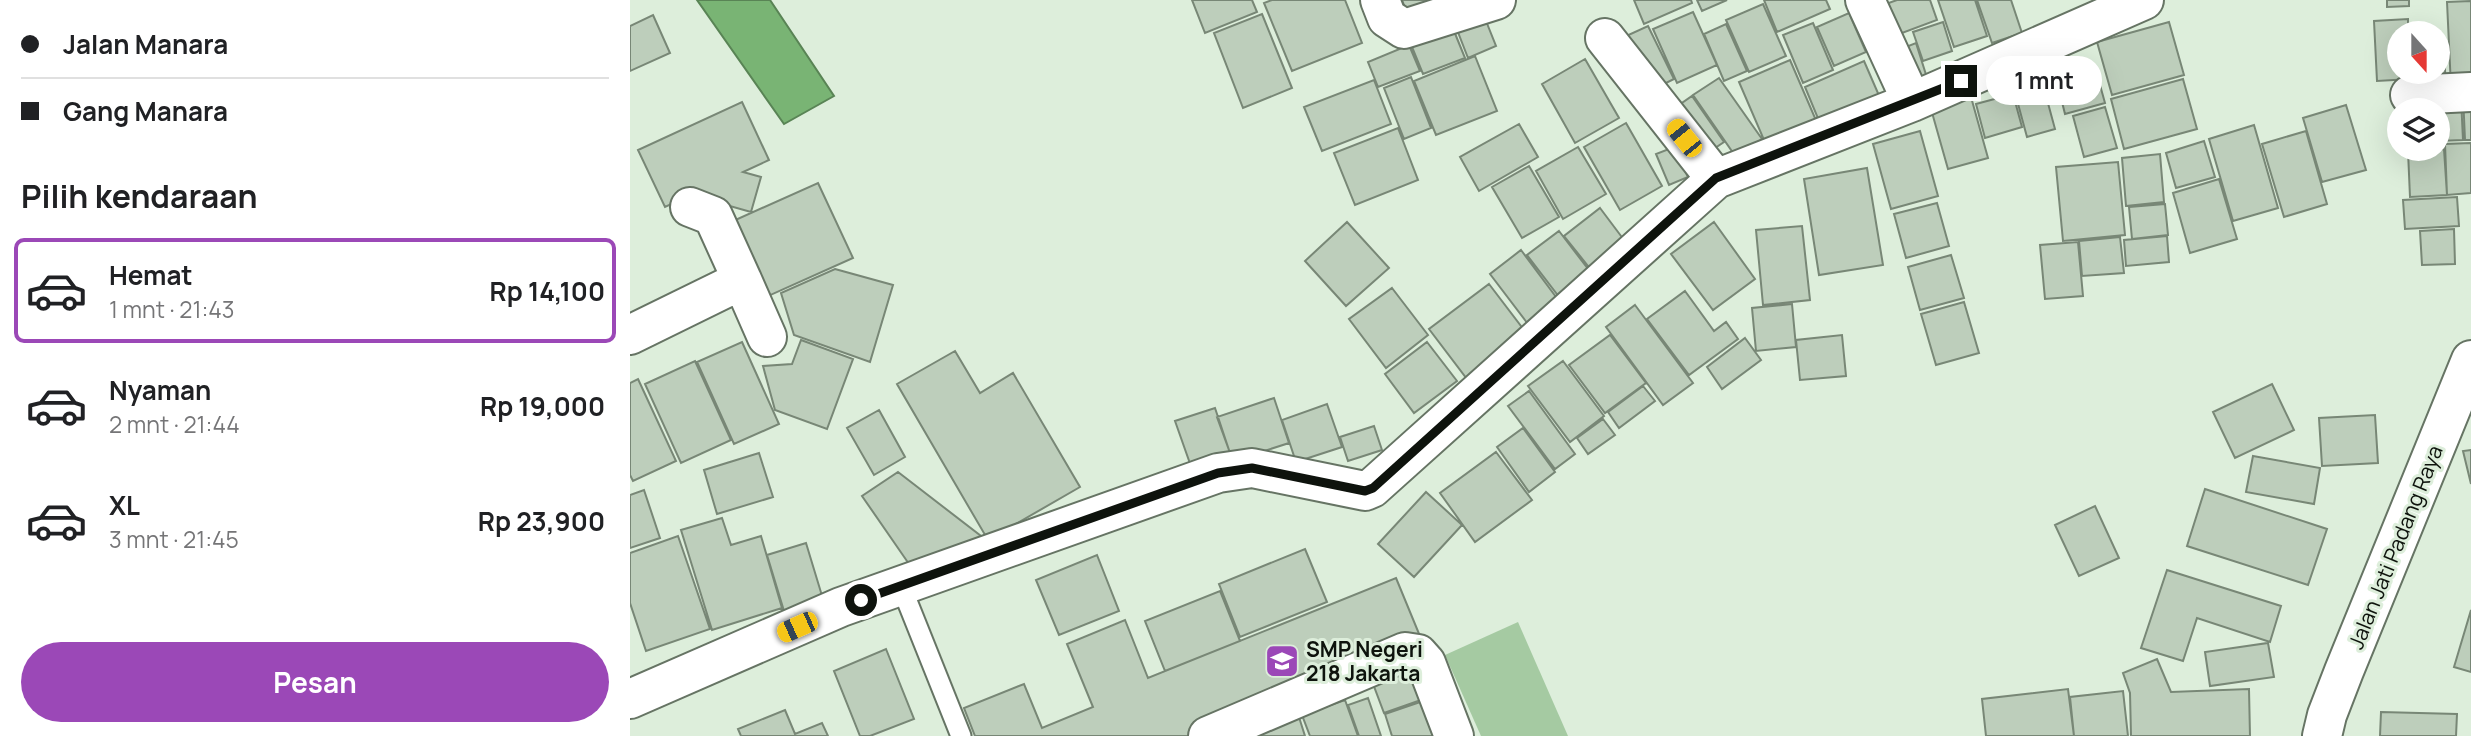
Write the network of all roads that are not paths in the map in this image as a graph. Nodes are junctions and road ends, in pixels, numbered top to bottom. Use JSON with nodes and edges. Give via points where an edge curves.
{"nodes":[{"id":1,"x":1380,"y":0,"type":"edge"},
{"id":2,"x":1496,"y":0,"type":"edge"},
{"id":3,"x":1865,"y":0,"type":"edge"},
{"id":4,"x":2135,"y":2,"type":"edge"},
{"id":5,"x":1605,"y":38,"type":"dead end"},
{"id":6,"x":2471,"y":92,"type":"edge"},
{"id":7,"x":2410,"y":95,"type":"dead end"},
{"id":8,"x":1912,"y":102,"type":"junction"},
{"id":9,"x":1716,"y":178,"type":"junction"},
{"id":10,"x":690,"y":207,"type":"dead end"},
{"id":11,"x":742,"y":280,"type":"junction"},
{"id":12,"x":630,"y":335,"type":"edge"},
{"id":13,"x":767,"y":337,"type":"dead end"},
{"id":14,"x":2471,"y":360,"type":"edge"},
{"id":15,"x":901,"y":586,"type":"junction"},
{"id":16,"x":630,"y":699,"type":"edge"},
{"id":17,"x":961,"y":736,"type":"edge"},
{"id":18,"x":1208,"y":736,"type":"edge"},
{"id":19,"x":1454,"y":736,"type":"edge"},
{"id":20,"x":2322,"y":736,"type":"edge"}],
"edges":[{"from":1,"to":2,"type":"street","via":[[1387,18],[1404,29]]},
{"from":3,"to":8,"type":"street"},
{"from":4,"to":8,"type":"street"},
{"from":5,"to":9,"type":"street"},
{"from":6,"to":7,"type":"street"},
{"from":8,"to":9,"type":"street"},
{"from":9,"to":15,"type":"street","via":[[1452,419],[1365,491],[1252,468],[1218,473]]},
{"from":10,"to":11,"type":"street","via":[[713,216]]},
{"from":11,"to":12,"type":"street"},
{"from":11,"to":13,"type":"street"},
{"from":14,"to":20,"type":"street","name":"Jalan Jati Padang Raya"},
{"from":15,"to":16,"type":"street","via":[[841,607]]},
{"from":15,"to":17,"type":"lane"},
{"from":18,"to":19,"type":"street","via":[[1405,652],[1418,654],[1426,663]]}]}
